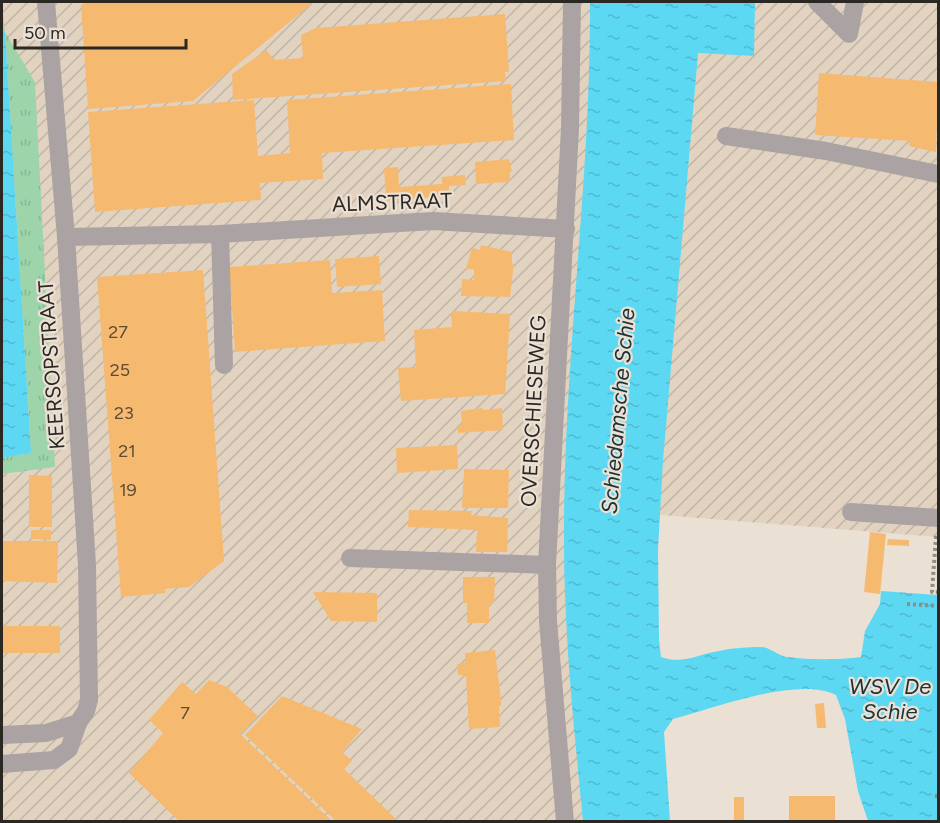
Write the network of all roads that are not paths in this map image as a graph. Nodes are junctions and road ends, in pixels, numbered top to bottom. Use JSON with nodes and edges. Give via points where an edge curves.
{"nodes":[{"id":1,"x":46,"y":2,"type":"edge"},
{"id":2,"x":572,"y":2,"type":"edge"},
{"id":3,"x":817,"y":2,"type":"edge"},
{"id":4,"x":855,"y":2,"type":"edge"},
{"id":5,"x":726,"y":136,"type":"dead end"},
{"id":6,"x":939,"y":174,"type":"edge"},
{"id":7,"x":566,"y":229,"type":"junction"},
{"id":8,"x":220,"y":234,"type":"junction"},
{"id":9,"x":66,"y":237,"type":"junction"},
{"id":10,"x":225,"y":365,"type":"dead end"},
{"id":11,"x":851,"y":512,"type":"dead end"},
{"id":12,"x":938,"y":518,"type":"edge"},
{"id":13,"x":350,"y":558,"type":"dead end"},
{"id":14,"x":547,"y":565,"type":"junction"},
{"id":15,"x":78,"y":723,"type":"junction"},
{"id":16,"x":2,"y":735,"type":"edge"},
{"id":17,"x":2,"y":764,"type":"edge"},
{"id":18,"x":565,"y":822,"type":"edge"}],
"edges":[{"from":1,"to":9,"type":"street","name":"KEERSOPSTRAAT"},
{"from":2,"to":7,"type":"street","name":"OVERSCHIESEWEG"},
{"from":3,"to":4,"type":"street","via":[[849,34]]},
{"from":5,"to":6,"type":"street"},
{"from":7,"to":8,"type":"street","name":"ALMSTRAAT","via":[[433,220]]},
{"from":7,"to":14,"type":"street","name":"OVERSCHIESEWEG"},
{"from":8,"to":9,"type":"street","name":"ALMSTRAAT"},
{"from":8,"to":10,"type":"street"},
{"from":9,"to":15,"type":"street","name":"KEERSOPSTRAAT","via":[[87,576],[89,700]]},
{"from":11,"to":12,"type":"street"},
{"from":13,"to":14,"type":"street"},
{"from":14,"to":18,"type":"street","name":"OVERSCHIESEWEG"},
{"from":15,"to":16,"type":"street","via":[[46,733]]},
{"from":15,"to":17,"type":"street","name":"KEERSOPSTRAAT","via":[[69,749],[54,760]]}]}
